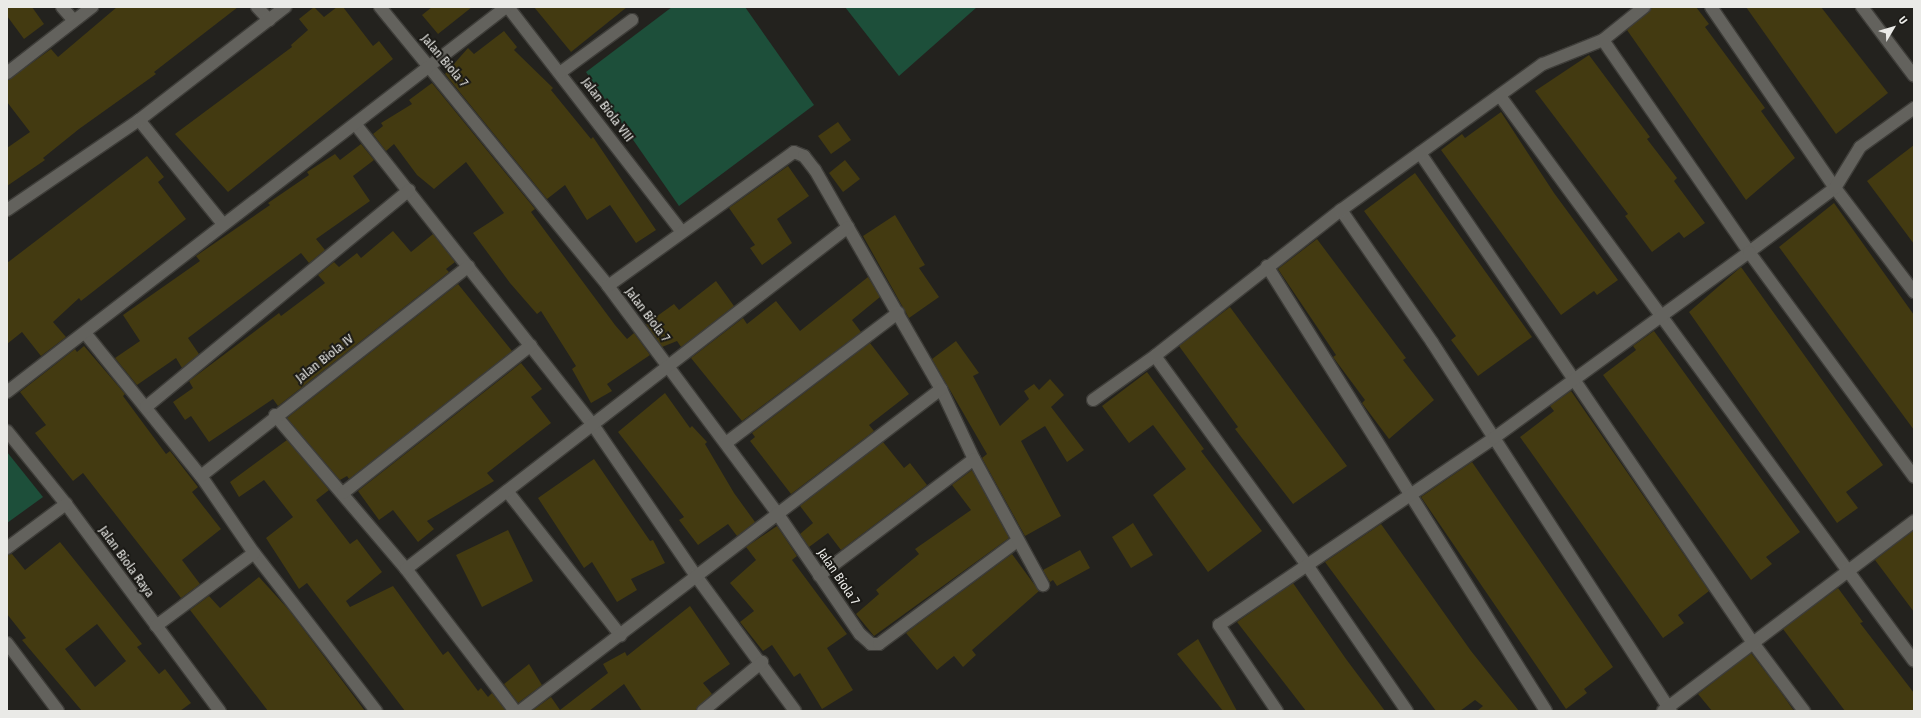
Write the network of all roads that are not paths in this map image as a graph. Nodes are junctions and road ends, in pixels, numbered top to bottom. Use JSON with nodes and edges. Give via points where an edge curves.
{"nodes":[{"id":1,"x":62,"y":7,"type":"edge"},
{"id":2,"x":92,"y":7,"type":"edge"},
{"id":3,"x":257,"y":7,"type":"edge"},
{"id":4,"x":285,"y":7,"type":"edge"},
{"id":5,"x":380,"y":7,"type":"edge"},
{"id":6,"x":507,"y":7,"type":"edge"},
{"id":7,"x":1644,"y":7,"type":"edge"},
{"id":8,"x":1711,"y":7,"type":"edge"},
{"id":9,"x":1862,"y":7,"type":"edge"},
{"id":10,"x":269,"y":20,"type":"junction"},
{"id":11,"x":632,"y":20,"type":"dead end"},
{"id":12,"x":74,"y":22,"type":"junction"},
{"id":13,"x":1603,"y":40,"type":"junction"},
{"id":14,"x":431,"y":67,"type":"junction"},
{"id":15,"x":561,"y":72,"type":"junction"},
{"id":16,"x":7,"y":73,"type":"edge"},
{"id":17,"x":1914,"y":76,"type":"edge"},
{"id":18,"x":1500,"y":96,"type":"junction"},
{"id":19,"x":1914,"y":108,"type":"edge"},
{"id":20,"x":139,"y":120,"type":"junction"},
{"id":21,"x":356,"y":125,"type":"junction"},
{"id":22,"x":1420,"y":153,"type":"junction"},
{"id":23,"x":1835,"y":188,"type":"junction"},
{"id":24,"x":409,"y":190,"type":"junction"},
{"id":25,"x":7,"y":210,"type":"edge"},
{"id":26,"x":1342,"y":210,"type":"junction"},
{"id":27,"x":223,"y":224,"type":"junction"},
{"id":28,"x":848,"y":227,"type":"junction"},
{"id":29,"x":681,"y":231,"type":"junction"},
{"id":30,"x":1749,"y":252,"type":"junction"},
{"id":31,"x":469,"y":266,"type":"junction"},
{"id":32,"x":1268,"y":266,"type":"junction"},
{"id":33,"x":608,"y":286,"type":"junction"},
{"id":34,"x":1914,"y":292,"type":"edge"},
{"id":35,"x":898,"y":313,"type":"junction"},
{"id":36,"x":1662,"y":316,"type":"junction"},
{"id":37,"x":85,"y":333,"type":"junction"},
{"id":38,"x":531,"y":346,"type":"junction"},
{"id":39,"x":1155,"y":356,"type":"junction"},
{"id":40,"x":667,"y":366,"type":"junction"},
{"id":41,"x":1574,"y":380,"type":"junction"},
{"id":42,"x":941,"y":389,"type":"junction"},
{"id":43,"x":7,"y":392,"type":"edge"},
{"id":44,"x":1093,"y":400,"type":"dead end"},
{"id":45,"x":146,"y":407,"type":"junction"},
{"id":46,"x":275,"y":415,"type":"junction"},
{"id":47,"x":593,"y":425,"type":"junction"},
{"id":48,"x":7,"y":432,"type":"edge"},
{"id":49,"x":1494,"y":438,"type":"junction"},
{"id":50,"x":726,"y":443,"type":"junction"},
{"id":51,"x":974,"y":459,"type":"junction"},
{"id":52,"x":200,"y":476,"type":"junction"},
{"id":53,"x":1914,"y":477,"type":"edge"},
{"id":54,"x":507,"y":490,"type":"junction"},
{"id":55,"x":343,"y":493,"type":"junction"},
{"id":56,"x":1412,"y":495,"type":"junction"},
{"id":57,"x":66,"y":504,"type":"junction"},
{"id":58,"x":777,"y":513,"type":"junction"},
{"id":59,"x":1914,"y":521,"type":"edge"},
{"id":60,"x":1017,"y":540,"type":"junction"},
{"id":61,"x":7,"y":548,"type":"edge"},
{"id":62,"x":254,"y":553,"type":"junction"},
{"id":63,"x":1307,"y":565,"type":"junction"},
{"id":64,"x":406,"y":569,"type":"junction"},
{"id":65,"x":1848,"y":571,"type":"junction"},
{"id":66,"x":696,"y":576,"type":"junction"},
{"id":67,"x":819,"y":576,"type":"junction"},
{"id":68,"x":1043,"y":585,"type":"dead end"},
{"id":69,"x":156,"y":626,"type":"junction"},
{"id":70,"x":621,"y":636,"type":"junction"},
{"id":71,"x":7,"y":643,"type":"edge"},
{"id":72,"x":1753,"y":643,"type":"junction"},
{"id":73,"x":1914,"y":661,"type":"edge"},
{"id":74,"x":762,"y":662,"type":"junction"},
{"id":75,"x":217,"y":710,"type":"edge"},
{"id":76,"x":1667,"y":710,"type":"edge"},
{"id":77,"x":58,"y":711,"type":"edge"},
{"id":78,"x":376,"y":711,"type":"edge"},
{"id":79,"x":516,"y":711,"type":"edge"},
{"id":80,"x":520,"y":711,"type":"edge"},
{"id":81,"x":703,"y":711,"type":"edge"},
{"id":82,"x":796,"y":711,"type":"edge"},
{"id":83,"x":1277,"y":711,"type":"edge"},
{"id":84,"x":1407,"y":711,"type":"edge"},
{"id":85,"x":1546,"y":711,"type":"edge"},
{"id":86,"x":1804,"y":711,"type":"edge"}],
"edges":[{"from":1,"to":12,"type":"street"},
{"from":2,"to":12,"type":"street"},
{"from":3,"to":10,"type":"street"},
{"from":4,"to":10,"type":"street"},
{"from":5,"to":14,"type":"street","name":"Jalan Biola 7"},
{"from":6,"to":14,"type":"street"},
{"from":6,"to":15,"type":"street","name":"Jalan Biola VIII"},
{"from":7,"to":13,"type":"street"},
{"from":8,"to":23,"type":"street"},
{"from":9,"to":17,"type":"street"},
{"from":10,"to":20,"type":"street"},
{"from":11,"to":15,"type":"street"},
{"from":12,"to":16,"type":"street"},
{"from":13,"to":18,"type":"street","via":[[1543,64]]},
{"from":13,"to":30,"type":"street"},
{"from":14,"to":21,"type":"street"},
{"from":14,"to":33,"type":"street","name":"Jalan Biola 7"},
{"from":15,"to":29,"type":"street","name":"Jalan Biola VIII"},
{"from":18,"to":22,"type":"street"},
{"from":18,"to":36,"type":"street"},
{"from":19,"to":23,"type":"street","via":[[1860,147]]},
{"from":20,"to":25,"type":"street"},
{"from":20,"to":27,"type":"street"},
{"from":21,"to":24,"type":"street"},
{"from":21,"to":27,"type":"street"},
{"from":22,"to":26,"type":"street"},
{"from":22,"to":41,"type":"street"},
{"from":23,"to":30,"type":"street"},
{"from":23,"to":34,"type":"street"},
{"from":24,"to":31,"type":"street"},
{"from":24,"to":45,"type":"street"},
{"from":26,"to":32,"type":"street"},
{"from":26,"to":49,"type":"street"},
{"from":27,"to":37,"type":"street"},
{"from":28,"to":29,"type":"street","via":[[815,170],[804,156],[794,152]]},
{"from":28,"to":35,"type":"street"},
{"from":28,"to":40,"type":"street"},
{"from":29,"to":33,"type":"street"},
{"from":30,"to":36,"type":"street"},
{"from":30,"to":53,"type":"street"},
{"from":31,"to":38,"type":"street"},
{"from":31,"to":46,"type":"street","name":"Jalan Biola IV"},
{"from":32,"to":39,"type":"street"},
{"from":32,"to":56,"type":"street"},
{"from":33,"to":40,"type":"street","name":"Jalan Biola 7"},
{"from":35,"to":42,"type":"street"},
{"from":35,"to":50,"type":"street"},
{"from":36,"to":41,"type":"street"},
{"from":36,"to":65,"type":"street"},
{"from":37,"to":43,"type":"street"},
{"from":37,"to":45,"type":"street"},
{"from":38,"to":47,"type":"street"},
{"from":38,"to":55,"type":"street"},
{"from":39,"to":44,"type":"street"},
{"from":39,"to":63,"type":"street"},
{"from":40,"to":47,"type":"street"},
{"from":40,"to":50,"type":"street","name":"Jalan Biola 7"},
{"from":41,"to":49,"type":"street"},
{"from":41,"to":72,"type":"street"},
{"from":42,"to":51,"type":"street"},
{"from":42,"to":58,"type":"street"},
{"from":45,"to":52,"type":"street"},
{"from":46,"to":52,"type":"street","name":"Jalan Biola IV"},
{"from":46,"to":55,"type":"street"},
{"from":47,"to":54,"type":"street"},
{"from":47,"to":66,"type":"street"},
{"from":48,"to":57,"type":"street","name":"Jalan Biola Raya"},
{"from":49,"to":56,"type":"street"},
{"from":49,"to":76,"type":"street"},
{"from":50,"to":58,"type":"street","name":"Jalan Biola 7"},
{"from":51,"to":60,"type":"street"},
{"from":51,"to":67,"type":"street"},
{"from":52,"to":62,"type":"street"},
{"from":54,"to":64,"type":"street"},
{"from":54,"to":70,"type":"street"},
{"from":55,"to":64,"type":"street"},
{"from":56,"to":63,"type":"street"},
{"from":56,"to":85,"type":"street"},
{"from":57,"to":61,"type":"street"},
{"from":57,"to":69,"type":"street","name":"Jalan Biola Raya"},
{"from":58,"to":66,"type":"street"},
{"from":58,"to":67,"type":"street","name":"Jalan Biola 7"},
{"from":59,"to":65,"type":"street"},
{"from":60,"to":67,"type":"street","name":"Jalan Biola 7","via":[[879,644],[871,644],[860,634]]},
{"from":60,"to":68,"type":"street"},
{"from":62,"to":69,"type":"street"},
{"from":62,"to":78,"type":"street"},
{"from":63,"to":83,"type":"street","via":[[1219,625]]},
{"from":63,"to":84,"type":"street"},
{"from":64,"to":79,"type":"street"},
{"from":65,"to":72,"type":"street"},
{"from":65,"to":73,"type":"street"},
{"from":66,"to":70,"type":"street"},
{"from":66,"to":74,"type":"street"},
{"from":69,"to":75,"type":"street","name":"Jalan Biola Raya"},
{"from":70,"to":80,"type":"street"},
{"from":71,"to":77,"type":"street"},
{"from":72,"to":76,"type":"street"},
{"from":72,"to":86,"type":"street"},
{"from":74,"to":81,"type":"street"},
{"from":74,"to":82,"type":"street"}]}
